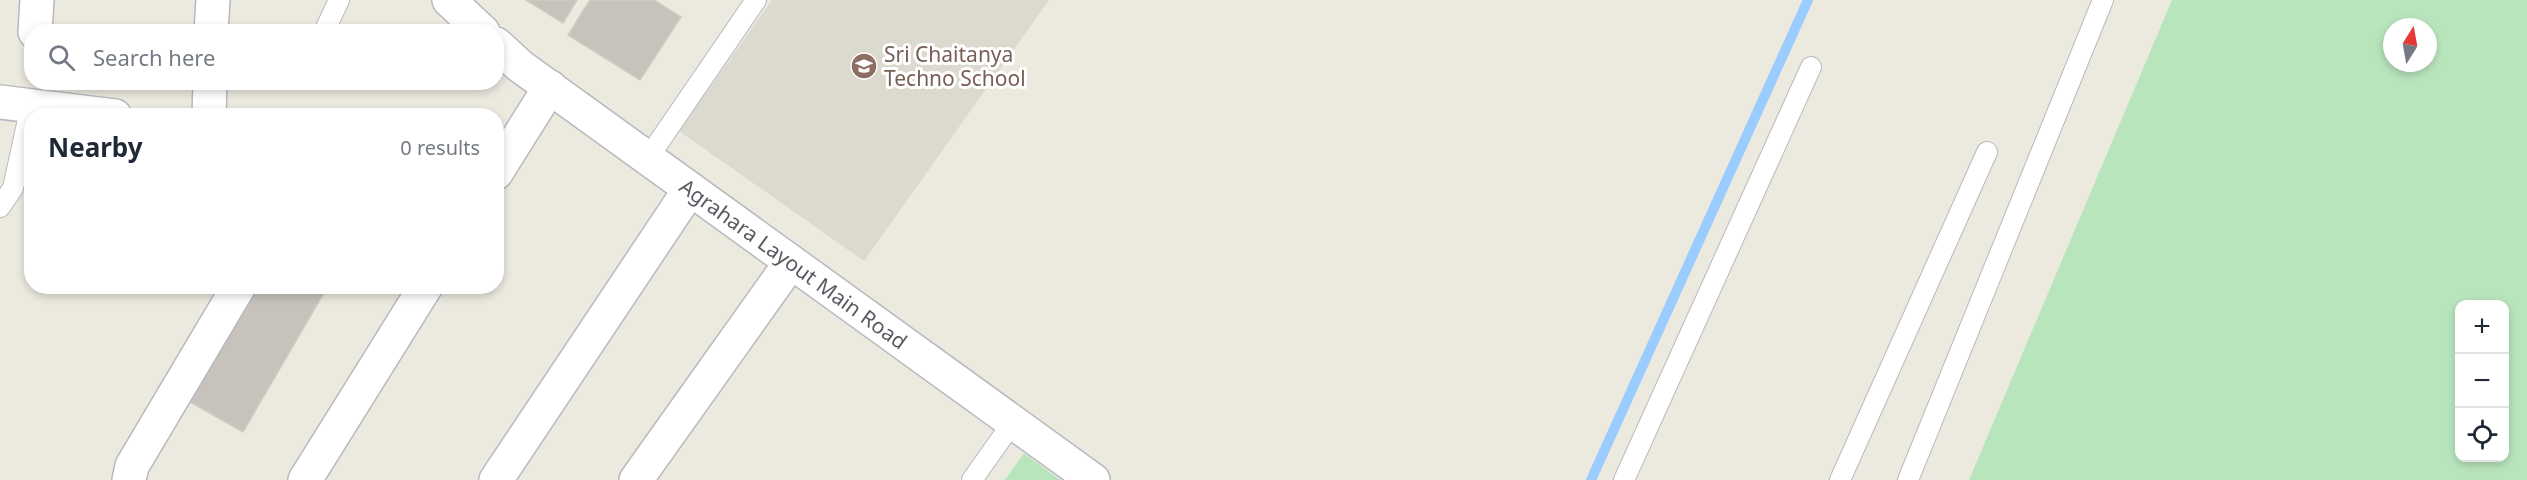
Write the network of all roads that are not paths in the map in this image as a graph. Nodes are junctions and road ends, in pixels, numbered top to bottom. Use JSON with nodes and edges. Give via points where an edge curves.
{"nodes":[{"id":1,"x":37,"y":0,"type":"edge"},
{"id":2,"x":213,"y":0,"type":"edge"},
{"id":3,"x":339,"y":0,"type":"edge"},
{"id":4,"x":449,"y":0,"type":"edge"},
{"id":5,"x":756,"y":0,"type":"edge"},
{"id":6,"x":2103,"y":0,"type":"edge"},
{"id":7,"x":36,"y":24,"type":"edge"},
{"id":8,"x":212,"y":24,"type":"edge"},
{"id":9,"x":328,"y":24,"type":"edge"},
{"id":10,"x":474,"y":24,"type":"edge"},
{"id":11,"x":504,"y":51,"type":"edge"},
{"id":12,"x":1811,"y":67,"type":"dead end"},
{"id":13,"x":550,"y":87,"type":"junction"},
{"id":14,"x":210,"y":90,"type":"edge"},
{"id":15,"x":21,"y":97,"type":"edge"},
{"id":16,"x":75,"y":108,"type":"edge"},
{"id":17,"x":208,"y":108,"type":"edge"},
{"id":18,"x":1987,"y":152,"type":"dead end"},
{"id":19,"x":648,"y":158,"type":"junction"},
{"id":20,"x":504,"y":160,"type":"edge"},
{"id":21,"x":690,"y":189,"type":"junction"},
{"id":22,"x":0,"y":207,"type":"edge"},
{"id":23,"x":791,"y":262,"type":"junction"},
{"id":24,"x":234,"y":294,"type":"edge"},
{"id":25,"x":421,"y":294,"type":"edge"},
{"id":26,"x":1013,"y":422,"type":"junction"},
{"id":27,"x":129,"y":480,"type":"edge"},
{"id":28,"x":305,"y":480,"type":"edge"},
{"id":29,"x":496,"y":480,"type":"edge"},
{"id":30,"x":636,"y":480,"type":"edge"},
{"id":31,"x":972,"y":480,"type":"edge"},
{"id":32,"x":1093,"y":480,"type":"edge"},
{"id":33,"x":1624,"y":480,"type":"edge"},
{"id":34,"x":1840,"y":480,"type":"edge"},
{"id":35,"x":1908,"y":480,"type":"edge"}],
"edges":[{"from":1,"to":7,"type":"street"},
{"from":2,"to":8,"type":"street"},
{"from":3,"to":9,"type":"lane"},
{"from":4,"to":10,"type":"street"},
{"from":5,"to":19,"type":"lane"},
{"from":6,"to":35,"type":"lane"},
{"from":11,"to":13,"type":"street","name":"Agrahara Layout Main Road"},
{"from":12,"to":33,"type":"lane"},
{"from":13,"to":19,"type":"street","name":"Agrahara Layout Main Road"},
{"from":13,"to":20,"type":"street"},
{"from":14,"to":17,"type":"street"},
{"from":15,"to":16,"type":"street"},
{"from":15,"to":22,"type":"lane","via":[[13,188]]},
{"from":18,"to":34,"type":"lane"},
{"from":19,"to":21,"type":"street","name":"Agrahara Layout Main Road"},
{"from":21,"to":23,"type":"street","name":"Agrahara Layout Main Road"},
{"from":21,"to":29,"type":"street"},
{"from":23,"to":26,"type":"street","name":"Agrahara Layout Main Road"},
{"from":23,"to":30,"type":"street"},
{"from":24,"to":27,"type":"street","via":[[132,466]]},
{"from":25,"to":28,"type":"street"},
{"from":26,"to":31,"type":"lane"},
{"from":26,"to":32,"type":"street","name":"Agrahara Layout Main Road"}]}
